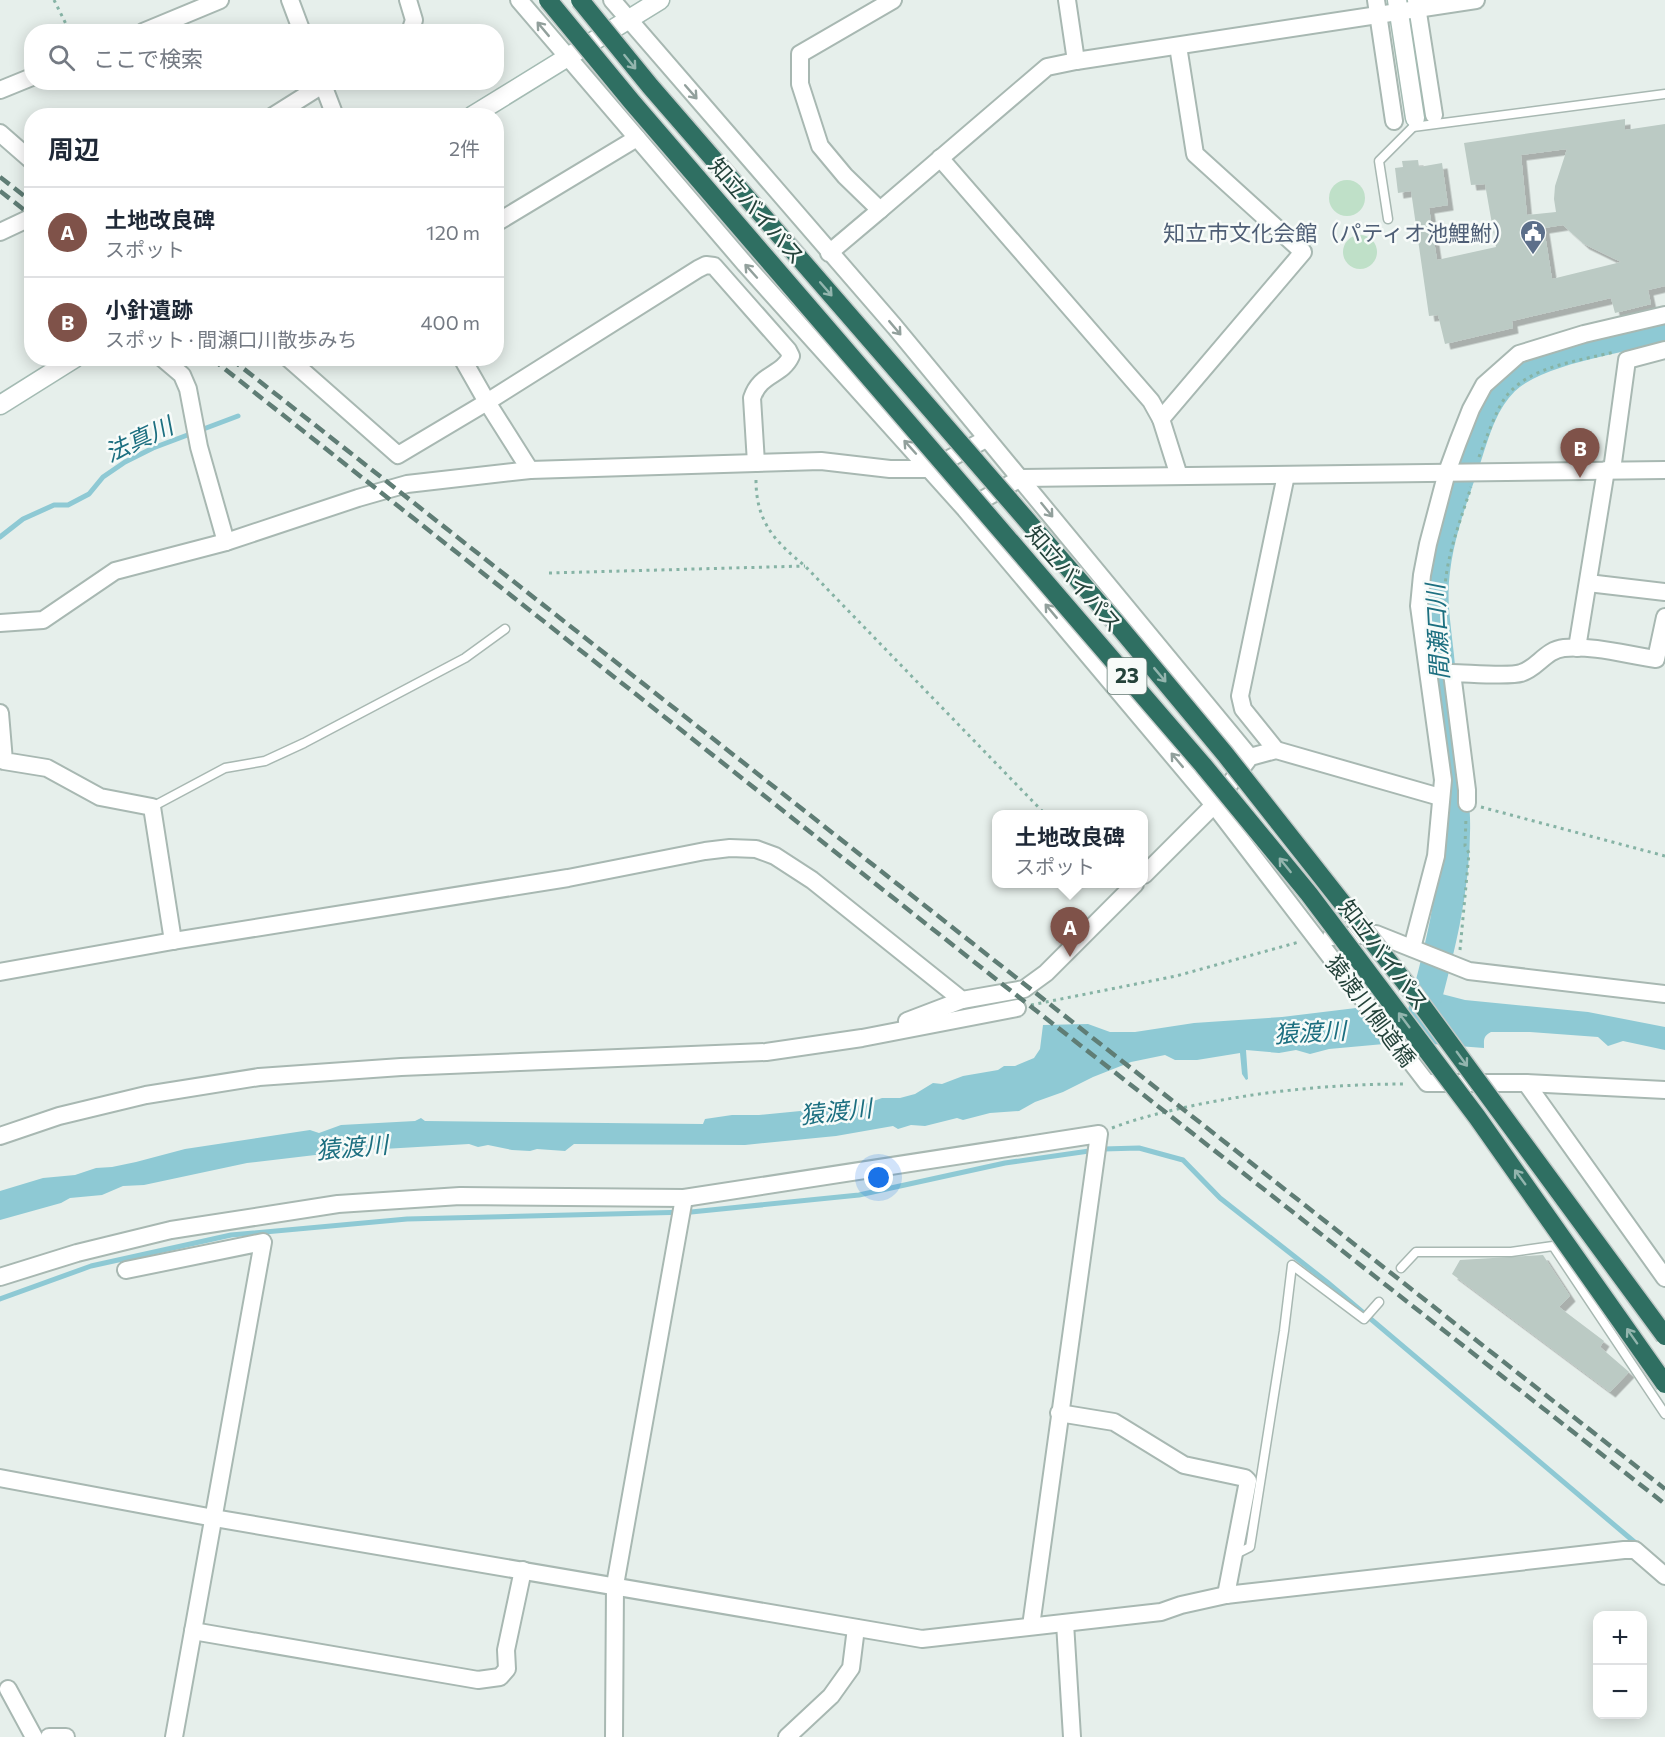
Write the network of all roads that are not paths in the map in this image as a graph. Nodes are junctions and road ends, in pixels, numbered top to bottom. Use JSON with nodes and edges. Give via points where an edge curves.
{"nodes":[{"id":1,"x":220,"y":0,"type":"edge"},
{"id":2,"x":290,"y":0,"type":"edge"},
{"id":3,"x":408,"y":0,"type":"edge"},
{"id":4,"x":519,"y":0,"type":"edge"},
{"id":5,"x":548,"y":0,"type":"edge"},
{"id":6,"x":580,"y":0,"type":"edge"},
{"id":7,"x":612,"y":0,"type":"edge"},
{"id":8,"x":660,"y":0,"type":"edge"},
{"id":9,"x":893,"y":0,"type":"edge"},
{"id":10,"x":1067,"y":0,"type":"edge"},
{"id":11,"x":1476,"y":0,"type":"edge"},
{"id":12,"x":1417,"y":4,"type":"edge"},
{"id":13,"x":1398,"y":6,"type":"edge"},
{"id":14,"x":1377,"y":7,"type":"edge"},
{"id":15,"x":628,"y":19,"type":"junction"},
{"id":16,"x":162,"y":24,"type":"edge"},
{"id":17,"x":299,"y":24,"type":"edge"},
{"id":18,"x":413,"y":24,"type":"edge"},
{"id":19,"x":1178,"y":46,"type":"junction"},
{"id":20,"x":567,"y":57,"type":"junction"},
{"id":21,"x":1076,"y":61,"type":"junction"},
{"id":22,"x":24,"y":80,"type":"edge"},
{"id":23,"x":0,"y":90,"type":"edge"},
{"id":24,"x":313,"y":90,"type":"edge"},
{"id":25,"x":326,"y":90,"type":"edge"},
{"id":26,"x":1665,"y":94,"type":"edge"},
{"id":27,"x":285,"y":108,"type":"edge"},
{"id":28,"x":332,"y":108,"type":"edge"},
{"id":29,"x":485,"y":108,"type":"edge"},
{"id":30,"x":1434,"y":115,"type":"dead end"},
{"id":31,"x":1394,"y":121,"type":"dead end"},
{"id":32,"x":1414,"y":123,"type":"junction"},
{"id":33,"x":0,"y":133,"type":"edge"},
{"id":34,"x":637,"y":138,"type":"junction"},
{"id":35,"x":24,"y":154,"type":"edge"},
{"id":36,"x":940,"y":158,"type":"junction"},
{"id":37,"x":880,"y":210,"type":"junction"},
{"id":38,"x":504,"y":218,"type":"edge"},
{"id":39,"x":1388,"y":219,"type":"dead end"},
{"id":40,"x":24,"y":221,"type":"edge"},
{"id":41,"x":0,"y":232,"type":"edge"},
{"id":42,"x":829,"y":253,"type":"junction"},
{"id":43,"x":1665,"y":315,"type":"edge"},
{"id":44,"x":1665,"y":350,"type":"edge"},
{"id":45,"x":62,"y":366,"type":"edge"},
{"id":46,"x":171,"y":366,"type":"edge"},
{"id":47,"x":297,"y":366,"type":"edge"},
{"id":48,"x":467,"y":366,"type":"edge"},
{"id":49,"x":487,"y":402,"type":"junction"},
{"id":50,"x":0,"y":405,"type":"edge"},
{"id":51,"x":1161,"y":419,"type":"junction"},
{"id":52,"x":986,"y":439,"type":"junction"},
{"id":53,"x":756,"y":463,"type":"junction"},
{"id":54,"x":930,"y":469,"type":"junction"},
{"id":55,"x":530,"y":470,"type":"junction"},
{"id":56,"x":1609,"y":470,"type":"junction"},
{"id":57,"x":1665,"y":470,"type":"edge"},
{"id":58,"x":1447,"y":472,"type":"junction"},
{"id":59,"x":1286,"y":475,"type":"junction"},
{"id":60,"x":1179,"y":476,"type":"junction"},
{"id":61,"x":1021,"y":478,"type":"junction"},
{"id":62,"x":965,"y":509,"type":"junction"},
{"id":63,"x":226,"y":542,"type":"junction"},
{"id":64,"x":1588,"y":583,"type":"junction"},
{"id":65,"x":1665,"y":592,"type":"edge"},
{"id":66,"x":1665,"y":616,"type":"edge"},
{"id":67,"x":0,"y":623,"type":"edge"},
{"id":68,"x":505,"y":629,"type":"dead end"},
{"id":69,"x":1577,"y":648,"type":"junction"},
{"id":70,"x":0,"y":713,"type":"edge"},
{"id":71,"x":1276,"y":750,"type":"junction"},
{"id":72,"x":1250,"y":757,"type":"junction"},
{"id":73,"x":1440,"y":797,"type":"junction"},
{"id":74,"x":1467,"y":803,"type":"road end"},
{"id":75,"x":1214,"y":805,"type":"junction"},
{"id":76,"x":152,"y":807,"type":"junction"},
{"id":77,"x":1148,"y":870,"type":"edge"},
{"id":78,"x":1131,"y":888,"type":"edge"},
{"id":79,"x":1315,"y":938,"type":"junction"},
{"id":80,"x":173,"y":941,"type":"junction"},
{"id":81,"x":1412,"y":948,"type":"junction"},
{"id":82,"x":0,"y":972,"type":"edge"},
{"id":83,"x":1665,"y":994,"type":"edge"},
{"id":84,"x":963,"y":1000,"type":"junction"},
{"id":85,"x":1017,"y":1008,"type":"road end"},
{"id":86,"x":862,"y":1038,"type":"junction"},
{"id":87,"x":1526,"y":1083,"type":"junction"},
{"id":88,"x":1665,"y":1090,"type":"edge"},
{"id":89,"x":0,"y":1136,"type":"edge"},
{"id":90,"x":684,"y":1198,"type":"junction"},
{"id":91,"x":1401,"y":1268,"type":"dead end"},
{"id":92,"x":126,"y":1270,"type":"dead end"},
{"id":93,"x":0,"y":1277,"type":"edge"},
{"id":94,"x":1665,"y":1278,"type":"edge"},
{"id":95,"x":1379,"y":1302,"type":"dead end"},
{"id":96,"x":1665,"y":1336,"type":"edge"},
{"id":97,"x":1665,"y":1384,"type":"edge"},
{"id":98,"x":1059,"y":1413,"type":"junction"},
{"id":99,"x":1665,"y":1414,"type":"edge"},
{"id":100,"x":0,"y":1478,"type":"edge"},
{"id":101,"x":214,"y":1518,"type":"junction"},
{"id":102,"x":1234,"y":1555,"type":"junction"},
{"id":103,"x":1659,"y":1569,"type":"edge"},
{"id":104,"x":523,"y":1570,"type":"junction"},
{"id":105,"x":615,"y":1585,"type":"junction"},
{"id":106,"x":1226,"y":1595,"type":"junction"},
{"id":107,"x":1065,"y":1623,"type":"junction"},
{"id":108,"x":1031,"y":1626,"type":"junction"},
{"id":109,"x":856,"y":1628,"type":"junction"},
{"id":110,"x":193,"y":1631,"type":"junction"},
{"id":111,"x":8,"y":1689,"type":"dead end"},
{"id":112,"x":34,"y":1737,"type":"edge"},
{"id":113,"x":49,"y":1737,"type":"edge"},
{"id":114,"x":66,"y":1737,"type":"edge"},
{"id":115,"x":174,"y":1737,"type":"edge"},
{"id":116,"x":614,"y":1737,"type":"edge"},
{"id":117,"x":788,"y":1737,"type":"edge"},
{"id":118,"x":1072,"y":1737,"type":"edge"}],
"edges":[{"from":1,"to":16,"type":"street"},
{"from":2,"to":17,"type":"street"},
{"from":3,"to":18,"type":"street"},
{"from":20,"to":4,"type":"street","name":"猿渡川側道橋","one_way":true},
{"from":97,"to":5,"type":"highway","name":"知立バイパス","number":"23","one_way":true,"bridge":true,"via":[[1484,1127],[1294,876]]},
{"from":6,"to":96,"type":"highway","name":"知立バイパス","number":"23","one_way":true,"bridge":true,"via":[[1225,753],[1407,985]]},
{"from":7,"to":15,"type":"street"},
{"from":8,"to":15,"type":"street"},
{"from":9,"to":37,"type":"street","via":[[800,54],[800,84],[820,146]]},
{"from":10,"to":21,"type":"street"},
{"from":11,"to":12,"type":"street"},
{"from":12,"to":13,"type":"street"},
{"from":12,"to":30,"type":"street"},
{"from":13,"to":14,"type":"street"},
{"from":13,"to":32,"type":"street"},
{"from":14,"to":19,"type":"street"},
{"from":14,"to":31,"type":"street"},
{"from":15,"to":20,"type":"street"},
{"from":15,"to":42,"type":"street","one_way":true},
{"from":19,"to":21,"type":"street"},
{"from":19,"to":51,"type":"street","via":[[1195,154],[1303,252]]},
{"from":20,"to":29,"type":"street"},
{"from":20,"to":34,"type":"street","name":"猿渡川側道橋"},
{"from":21,"to":36,"type":"street","via":[[1047,67]]},
{"from":22,"to":23,"type":"street"},
{"from":24,"to":27,"type":"street"},
{"from":25,"to":28,"type":"street"},
{"from":26,"to":32,"type":"lane"},
{"from":32,"to":39,"type":"lane","via":[[1379,161]]},
{"from":33,"to":35,"type":"street"},
{"from":34,"to":38,"type":"street"},
{"from":54,"to":34,"type":"street","name":"猿渡川側道橋","one_way":true},
{"from":36,"to":37,"type":"street"},
{"from":36,"to":51,"type":"street","via":[[1151,401]]},
{"from":37,"to":42,"type":"street"},
{"from":40,"to":41,"type":"street"},
{"from":42,"to":52,"type":"street","one_way":true},
{"from":43,"to":58,"type":"street","via":[[1519,354],[1484,385]]},
{"from":44,"to":56,"type":"street","via":[[1626,360]]},
{"from":45,"to":50,"type":"street"},
{"from":46,"to":63,"type":"street","via":[[182,375],[188,389],[199,447]]},
{"from":47,"to":49,"type":"street","via":[[398,455]]},
{"from":48,"to":49,"type":"street"},
{"from":49,"to":53,"type":"street","via":[[698,269],[714,266],[791,356],[787,364],[755,388],[752,398]]},
{"from":49,"to":55,"type":"street"},
{"from":51,"to":60,"type":"street"},
{"from":52,"to":54,"type":"street"},
{"from":52,"to":61,"type":"street"},
{"from":53,"to":54,"type":"street","via":[[820,461]]},
{"from":53,"to":55,"type":"street"},
{"from":54,"to":62,"type":"street","name":"猿渡川側道橋"},
{"from":55,"to":63,"type":"street","via":[[407,484]]},
{"from":56,"to":57,"type":"street"},
{"from":56,"to":58,"type":"street"},
{"from":56,"to":64,"type":"street"},
{"from":58,"to":59,"type":"street"},
{"from":58,"to":73,"type":"street","via":[[1428,544],[1419,606],[1443,780]]},
{"from":59,"to":60,"type":"street"},
{"from":59,"to":71,"type":"street","via":[[1240,696],[1243,710]]},
{"from":60,"to":61,"type":"street"},
{"from":61,"to":62,"type":"street"},
{"from":61,"to":72,"type":"street","one_way":true},
{"from":75,"to":62,"type":"street","name":"猿渡川側道橋","one_way":true},
{"from":63,"to":67,"type":"street","via":[[116,570],[43,620]]},
{"from":64,"to":65,"type":"street"},
{"from":64,"to":69,"type":"street"},
{"from":66,"to":69,"type":"street","via":[[1656,659]]},
{"from":68,"to":76,"type":"lane","via":[[465,658],[304,743],[265,761],[225,768]]},
{"from":69,"to":74,"type":"street","via":[[1546,654],[1520,674],[1452,673]]},
{"from":70,"to":76,"type":"street","via":[[4,761],[47,768],[100,797]]},
{"from":71,"to":72,"type":"street"},
{"from":71,"to":73,"type":"street"},
{"from":72,"to":75,"type":"street"},
{"from":73,"to":81,"type":"street","via":[[1436,856]]},
{"from":75,"to":77,"type":"street"},
{"from":75,"to":79,"type":"street","name":"猿渡川側道橋"},
{"from":76,"to":80,"type":"street"},
{"from":78,"to":84,"type":"street","via":[[1024,990]]},
{"from":79,"to":81,"type":"street","via":[[1376,934]]},
{"from":79,"to":87,"type":"street","name":"猿渡川側道橋","via":[[1427,1083]]},
{"from":80,"to":82,"type":"street"},
{"from":80,"to":84,"type":"street","via":[[568,878],[705,850],[756,849],[775,856],[812,880]]},
{"from":81,"to":83,"type":"street","via":[[1469,971]]},
{"from":84,"to":86,"type":"street"},
{"from":85,"to":86,"type":"street"},
{"from":86,"to":89,"type":"street","via":[[766,1052],[258,1077],[146,1095],[59,1116]]},
{"from":87,"to":88,"type":"street"},
{"from":87,"to":94,"type":"street"},
{"from":90,"to":93,"type":"street","via":[[460,1196],[338,1204],[171,1230]]},
{"from":90,"to":98,"type":"street","via":[[1099,1134]]},
{"from":90,"to":105,"type":"street"},
{"from":91,"to":99,"type":"lane","via":[[1416,1252],[1511,1252],[1553,1246]]},
{"from":92,"to":101,"type":"street","via":[[263,1242]]},
{"from":95,"to":102,"type":"lane","via":[[1364,1320],[1292,1265],[1250,1547]]},
{"from":98,"to":102,"type":"street","via":[[1114,1422],[1184,1465],[1245,1478],[1248,1481]]},
{"from":98,"to":108,"type":"street"},
{"from":100,"to":101,"type":"street"},
{"from":101,"to":104,"type":"street"},
{"from":101,"to":110,"type":"street"},
{"from":102,"to":106,"type":"street"},
{"from":103,"to":106,"type":"street","via":[[1635,1550],[1624,1550]]},
{"from":104,"to":105,"type":"street"},
{"from":104,"to":110,"type":"street","via":[[506,1650],[507,1669],[500,1677],[478,1680]]},
{"from":105,"to":109,"type":"street"},
{"from":105,"to":116,"type":"street"},
{"from":106,"to":107,"type":"street","via":[[1161,1612]]},
{"from":107,"to":108,"type":"street"},
{"from":107,"to":118,"type":"street"},
{"from":108,"to":109,"type":"street","via":[[922,1639]]},
{"from":109,"to":117,"type":"street","via":[[851,1668],[831,1696]]},
{"from":110,"to":115,"type":"street"},
{"from":111,"to":112,"type":"street"},
{"from":113,"to":114,"type":"street"}]}
